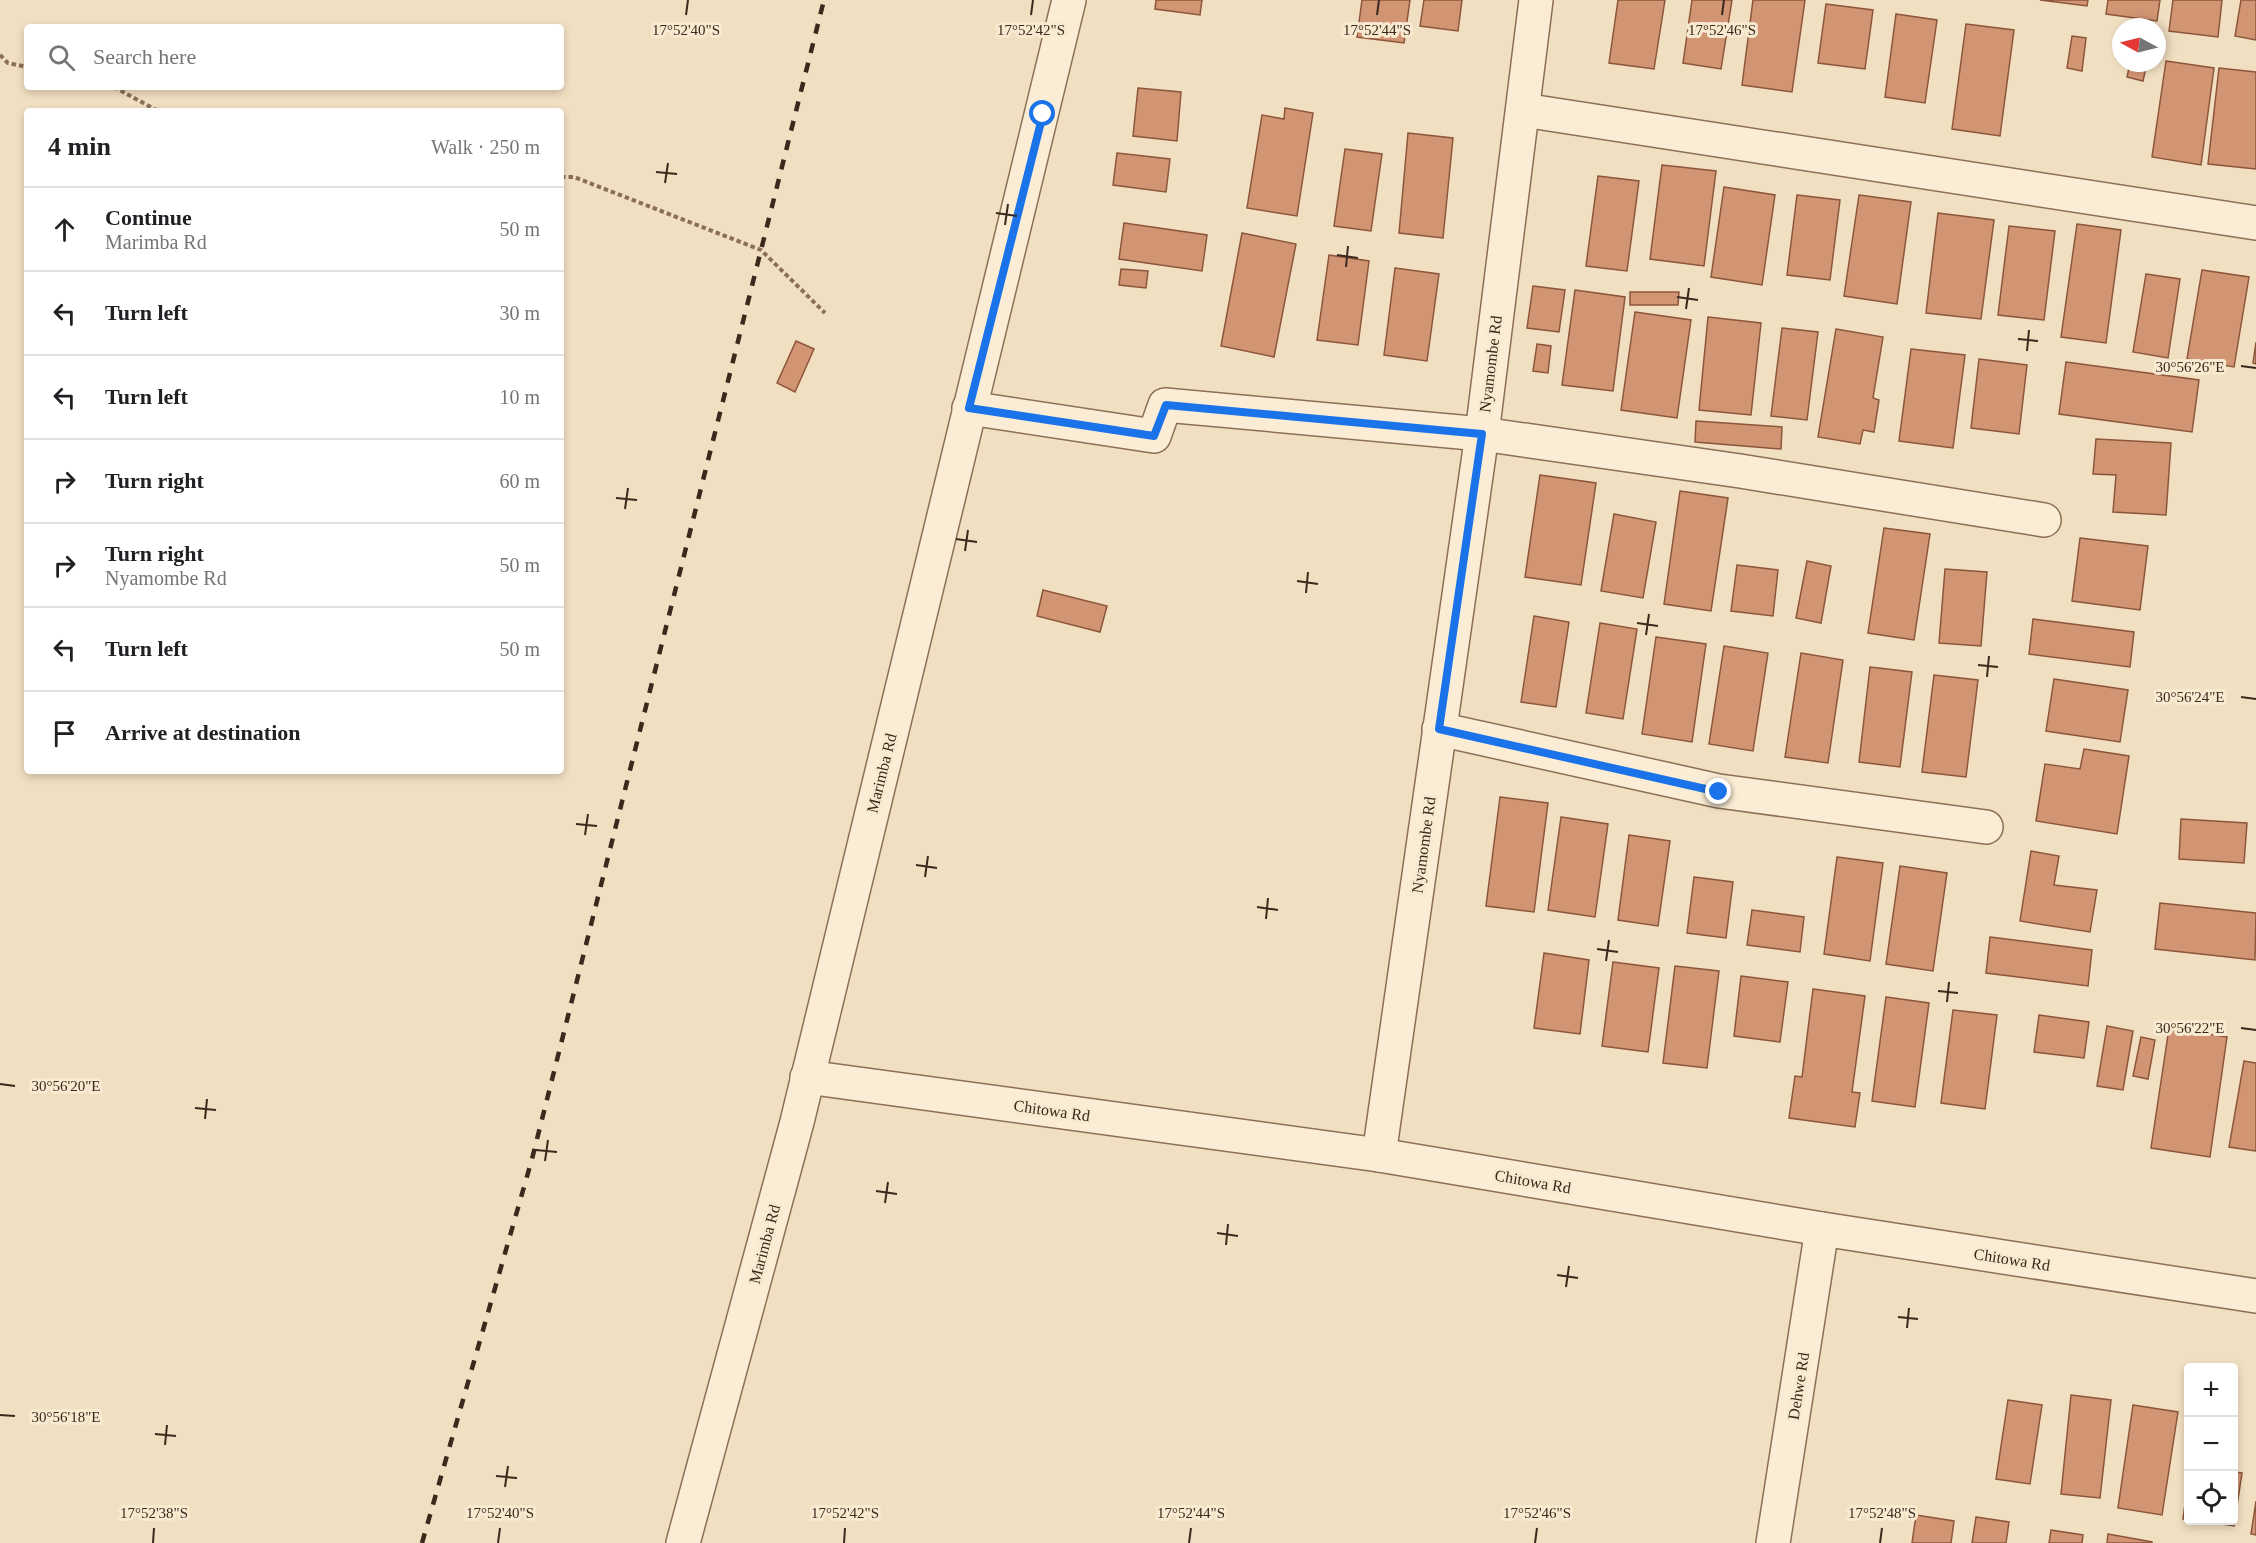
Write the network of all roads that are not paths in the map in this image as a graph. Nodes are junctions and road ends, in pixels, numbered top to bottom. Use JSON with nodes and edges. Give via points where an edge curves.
{"nodes":[{"id":1,"x":1069,"y":0,"type":"edge"},
{"id":2,"x":1536,"y":0,"type":"edge"},
{"id":3,"x":1522,"y":110,"type":"junction"},
{"id":4,"x":2256,"y":223,"type":"edge"},
{"id":5,"x":969,"y":408,"type":"junction"},
{"id":6,"x":1482,"y":434,"type":"junction"},
{"id":7,"x":2044,"y":520,"type":"dead end"},
{"id":8,"x":1439,"y":729,"type":"junction"},
{"id":9,"x":1986,"y":827,"type":"dead end"},
{"id":10,"x":807,"y":1077,"type":"junction"},
{"id":11,"x":1379,"y":1155,"type":"junction"},
{"id":12,"x":1822,"y":1229,"type":"junction"},
{"id":13,"x":2256,"y":1296,"type":"edge"},
{"id":14,"x":683,"y":1543,"type":"edge"},
{"id":15,"x":1773,"y":1543,"type":"edge"}],
"edges":[{"from":1,"to":5,"type":"street","name":"Marimba Rd"},
{"from":2,"to":3,"type":"street","name":"Nyamombe Rd"},
{"from":3,"to":4,"type":"street"},
{"from":3,"to":6,"type":"street","name":"Nyamombe Rd"},
{"from":5,"to":6,"type":"street","via":[[1154,436],[1166,405]]},
{"from":5,"to":10,"type":"street","name":"Marimba Rd"},
{"from":6,"to":7,"type":"street"},
{"from":6,"to":8,"type":"street","name":"Nyamombe Rd"},
{"from":8,"to":9,"type":"street","via":[[1719,792]]},
{"from":8,"to":11,"type":"street","name":"Nyamombe Rd"},
{"from":10,"to":11,"type":"street","name":"Chitowa Rd"},
{"from":10,"to":14,"type":"street","name":"Marimba Rd"},
{"from":11,"to":12,"type":"street","name":"Chitowa Rd"},
{"from":12,"to":13,"type":"street","name":"Chitowa Rd"},
{"from":12,"to":15,"type":"street","name":"Dehwe Rd"}]}
